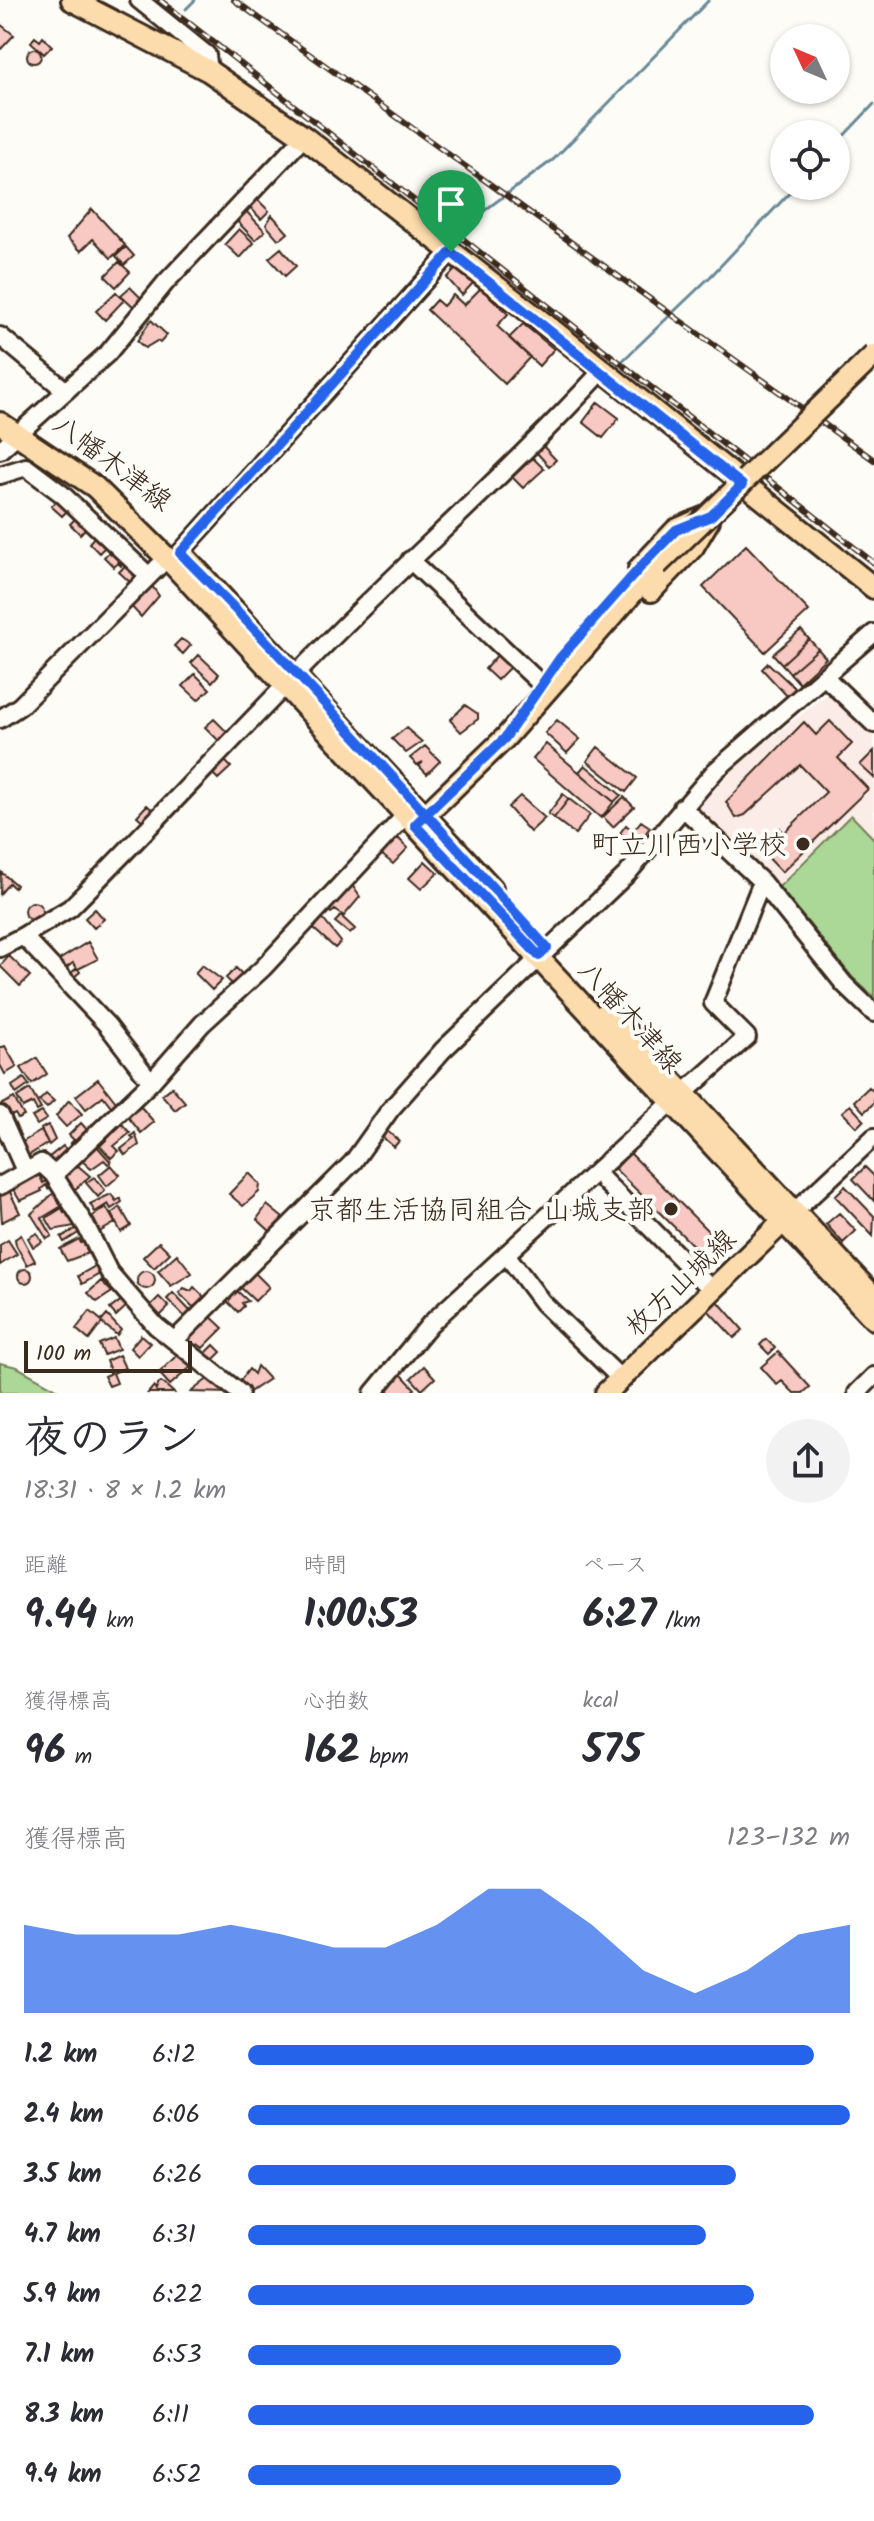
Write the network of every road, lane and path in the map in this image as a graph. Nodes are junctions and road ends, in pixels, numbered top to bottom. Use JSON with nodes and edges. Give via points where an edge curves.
{"nodes":[{"id":1,"x":72,"y":0,"type":"edge"},
{"id":2,"x":139,"y":0,"type":"edge"},
{"id":3,"x":209,"y":71,"type":"junction"},
{"id":4,"x":304,"y":137,"type":"junction"},
{"id":5,"x":451,"y":252,"type":"junction"},
{"id":6,"x":0,"y":336,"type":"edge"},
{"id":7,"x":874,"y":355,"type":"edge"},
{"id":8,"x":602,"y":371,"type":"junction"},
{"id":9,"x":66,"y":391,"type":"junction"},
{"id":10,"x":0,"y":415,"type":"edge"},
{"id":11,"x":0,"y":423,"type":"edge"},
{"id":12,"x":21,"y":432,"type":"junction"},
{"id":13,"x":0,"y":450,"type":"edge"},
{"id":14,"x":0,"y":475,"type":"edge"},
{"id":15,"x":742,"y":485,"type":"junction"},
{"id":16,"x":711,"y":516,"type":"junction"},
{"id":17,"x":174,"y":555,"type":"junction"},
{"id":18,"x":410,"y":560,"type":"junction"},
{"id":19,"x":149,"y":576,"type":"junction"},
{"id":20,"x":874,"y":588,"type":"edge"},
{"id":21,"x":874,"y":633,"type":"edge"},
{"id":22,"x":826,"y":678,"type":"junction"},
{"id":23,"x":290,"y":680,"type":"junction"},
{"id":24,"x":541,"y":684,"type":"junction"},
{"id":25,"x":0,"y":719,"type":"edge"},
{"id":26,"x":874,"y":724,"type":"edge"},
{"id":27,"x":505,"y":738,"type":"junction"},
{"id":28,"x":682,"y":807,"type":"junction"},
{"id":29,"x":415,"y":815,"type":"junction"},
{"id":30,"x":762,"y":882,"type":"junction"},
{"id":31,"x":23,"y":936,"type":"junction"},
{"id":32,"x":0,"y":948,"type":"edge"},
{"id":33,"x":543,"y":952,"type":"junction"},
{"id":34,"x":874,"y":1013,"type":"edge"},
{"id":35,"x":151,"y":1082,"type":"junction"},
{"id":36,"x":678,"y":1098,"type":"junction"},
{"id":37,"x":0,"y":1115,"type":"edge"},
{"id":38,"x":874,"y":1137,"type":"edge"},
{"id":39,"x":25,"y":1171,"type":"junction"},
{"id":40,"x":53,"y":1174,"type":"junction"},
{"id":41,"x":604,"y":1181,"type":"dead end"},
{"id":42,"x":0,"y":1186,"type":"edge"},
{"id":43,"x":789,"y":1216,"type":"junction"},
{"id":44,"x":506,"y":1254,"type":"junction"},
{"id":45,"x":712,"y":1290,"type":"junction"},
{"id":46,"x":874,"y":1297,"type":"edge"},
{"id":47,"x":874,"y":1319,"type":"edge"},
{"id":48,"x":176,"y":1339,"type":"junction"},
{"id":49,"x":874,"y":1376,"type":"edge"},
{"id":50,"x":614,"y":1386,"type":"edge"},
{"id":51,"x":240,"y":1393,"type":"edge"},
{"id":52,"x":373,"y":1393,"type":"edge"},
{"id":53,"x":857,"y":1393,"type":"edge"}],
"edges":[{"from":1,"to":3,"type":"main road"},
{"from":2,"to":3,"type":"street","via":[[207,55]]},
{"from":3,"to":4,"type":"main road"},
{"from":4,"to":5,"type":"main road"},
{"from":4,"to":9,"type":"street","via":[[166,282],[108,353]]},
{"from":5,"to":8,"type":"main road"},
{"from":5,"to":17,"type":"street"},
{"from":6,"to":9,"type":"street"},
{"from":7,"to":27,"type":"main road","bridge":true,"via":[[657,565]]},
{"from":8,"to":15,"type":"main road"},
{"from":8,"to":18,"type":"street"},
{"from":9,"to":12,"type":"street"},
{"from":10,"to":12,"type":"main road","name":"八幡木津線"},
{"from":11,"to":12,"type":"main road","name":"八幡木津線"},
{"from":12,"to":13,"type":"street"},
{"from":12,"to":17,"type":"main road","name":"八幡木津線"},
{"from":14,"to":19,"type":"street","via":[[26,467]]},
{"from":15,"to":16,"type":"main road"},
{"from":15,"to":20,"type":"main road"},
{"from":16,"to":24,"type":"main road","via":[[676,530]]},
{"from":16,"to":27,"type":"main road","via":[[693,547],[604,645]]},
{"from":17,"to":19,"type":"street"},
{"from":17,"to":23,"type":"main road","name":"八幡木津線"},
{"from":18,"to":23,"type":"street"},
{"from":18,"to":24,"type":"street"},
{"from":19,"to":25,"type":"street","via":[[20,706]]},
{"from":21,"to":22,"type":"street"},
{"from":22,"to":26,"type":"street"},
{"from":22,"to":28,"type":"street","via":[[730,757]]},
{"from":23,"to":29,"type":"main road","name":"八幡木津線"},
{"from":23,"to":31,"type":"street","via":[[70,908]]},
{"from":24,"to":27,"type":"main road"},
{"from":27,"to":29,"type":"main road"},
{"from":28,"to":30,"type":"street"},
{"from":28,"to":33,"type":"street","via":[[627,874]]},
{"from":29,"to":33,"type":"main road","name":"八幡木津線"},
{"from":29,"to":35,"type":"street","via":[[202,1024]]},
{"from":30,"to":34,"type":"street"},
{"from":30,"to":36,"type":"street","via":[[713,1003],[747,1037]]},
{"from":31,"to":32,"type":"street"},
{"from":31,"to":35,"type":"street","via":[[107,1025]]},
{"from":33,"to":36,"type":"main road","name":"八幡木津線"},
{"from":33,"to":48,"type":"street","via":[[443,1050],[353,1162]]},
{"from":35,"to":40,"type":"street"},
{"from":36,"to":43,"type":"main road","name":"八幡木津線"},
{"from":36,"to":44,"type":"street"},
{"from":37,"to":39,"type":"street"},
{"from":38,"to":43,"type":"street"},
{"from":39,"to":40,"type":"street","via":[[41,1163]]},
{"from":39,"to":42,"type":"street"},
{"from":40,"to":48,"type":"street","via":[[109,1272],[156,1326]]},
{"from":41,"to":45,"type":"street"},
{"from":43,"to":45,"type":"main road","name":"枚方山城線"},
{"from":43,"to":46,"type":"main road","name":"八幡木津線"},
{"from":43,"to":47,"type":"main road","name":"八幡木津線"},
{"from":44,"to":50,"type":"street"},
{"from":44,"to":52,"type":"street","via":[[430,1324]]},
{"from":45,"to":50,"type":"main road","name":"枚方山城線"},
{"from":48,"to":51,"type":"street"},
{"from":49,"to":53,"type":"street"}]}
